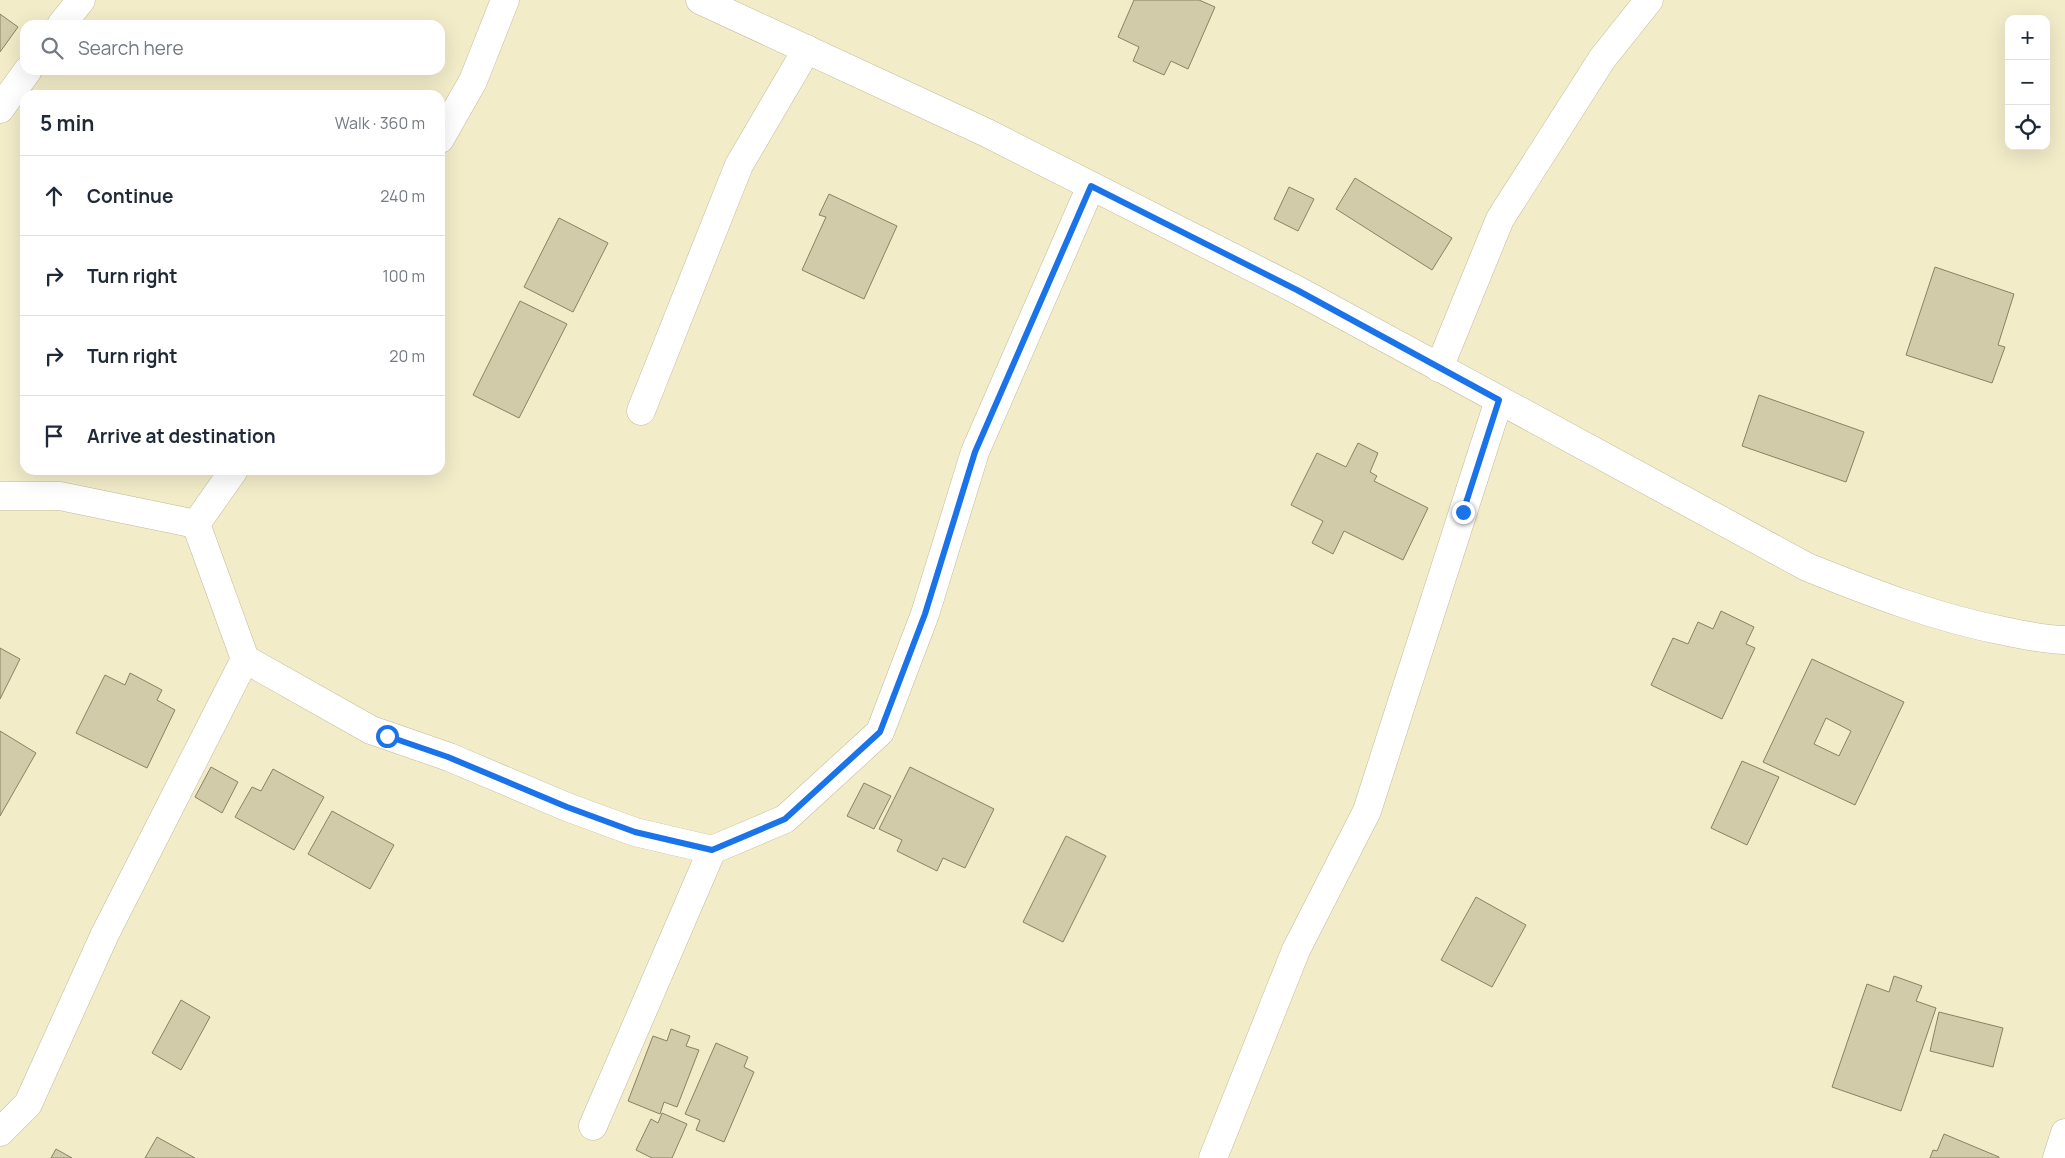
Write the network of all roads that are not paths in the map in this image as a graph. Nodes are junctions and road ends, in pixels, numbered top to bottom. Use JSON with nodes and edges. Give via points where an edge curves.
{"nodes":[{"id":1,"x":81,"y":0,"type":"edge"},
{"id":2,"x":505,"y":0,"type":"edge"},
{"id":3,"x":700,"y":0,"type":"edge"},
{"id":4,"x":1649,"y":0,"type":"edge"},
{"id":5,"x":65,"y":20,"type":"edge"},
{"id":6,"x":807,"y":49,"type":"junction"},
{"id":7,"x":24,"y":75,"type":"edge"},
{"id":8,"x":0,"y":109,"type":"edge"},
{"id":9,"x":445,"y":130,"type":"edge"},
{"id":10,"x":1091,"y":186,"type":"junction"},
{"id":11,"x":1439,"y":368,"type":"junction"},
{"id":12,"x":1499,"y":400,"type":"junction"},
{"id":13,"x":641,"y":411,"type":"dead end"},
{"id":14,"x":230,"y":475,"type":"edge"},
{"id":15,"x":0,"y":496,"type":"edge"},
{"id":16,"x":196,"y":524,"type":"junction"},
{"id":17,"x":2065,"y":640,"type":"edge"},
{"id":18,"x":245,"y":659,"type":"junction"},
{"id":19,"x":712,"y":850,"type":"junction"},
{"id":20,"x":592,"y":1126,"type":"dead end"},
{"id":21,"x":0,"y":1132,"type":"edge"},
{"id":22,"x":2065,"y":1133,"type":"edge"},
{"id":23,"x":1213,"y":1158,"type":"edge"},
{"id":24,"x":2057,"y":1158,"type":"edge"}],
"edges":[{"from":1,"to":5,"type":"street"},
{"from":2,"to":9,"type":"street","via":[[473,81]]},
{"from":3,"to":6,"type":"street"},
{"from":4,"to":11,"type":"street","via":[[1602,59],[1500,220]]},
{"from":6,"to":10,"type":"street","via":[[987,133]]},
{"from":6,"to":13,"type":"street","via":[[739,165]]},
{"from":7,"to":8,"type":"street"},
{"from":10,"to":11,"type":"street","via":[[1297,290]]},
{"from":10,"to":19,"type":"street","via":[[975,452],[925,614],[880,732],[785,819]]},
{"from":11,"to":12,"type":"street"},
{"from":12,"to":17,"type":"street","via":[[1808,567],[1925,612],[1978,626]]},
{"from":12,"to":23,"type":"street","via":[[1367,811],[1296,950]]},
{"from":14,"to":16,"type":"street"},
{"from":15,"to":16,"type":"street","via":[[60,496]]},
{"from":16,"to":18,"type":"street"},
{"from":18,"to":19,"type":"street","via":[[371,730],[448,757],[635,832]]},
{"from":18,"to":21,"type":"street","via":[[106,934],[28,1104]]},
{"from":19,"to":20,"type":"street"},
{"from":22,"to":24,"type":"street"}]}
